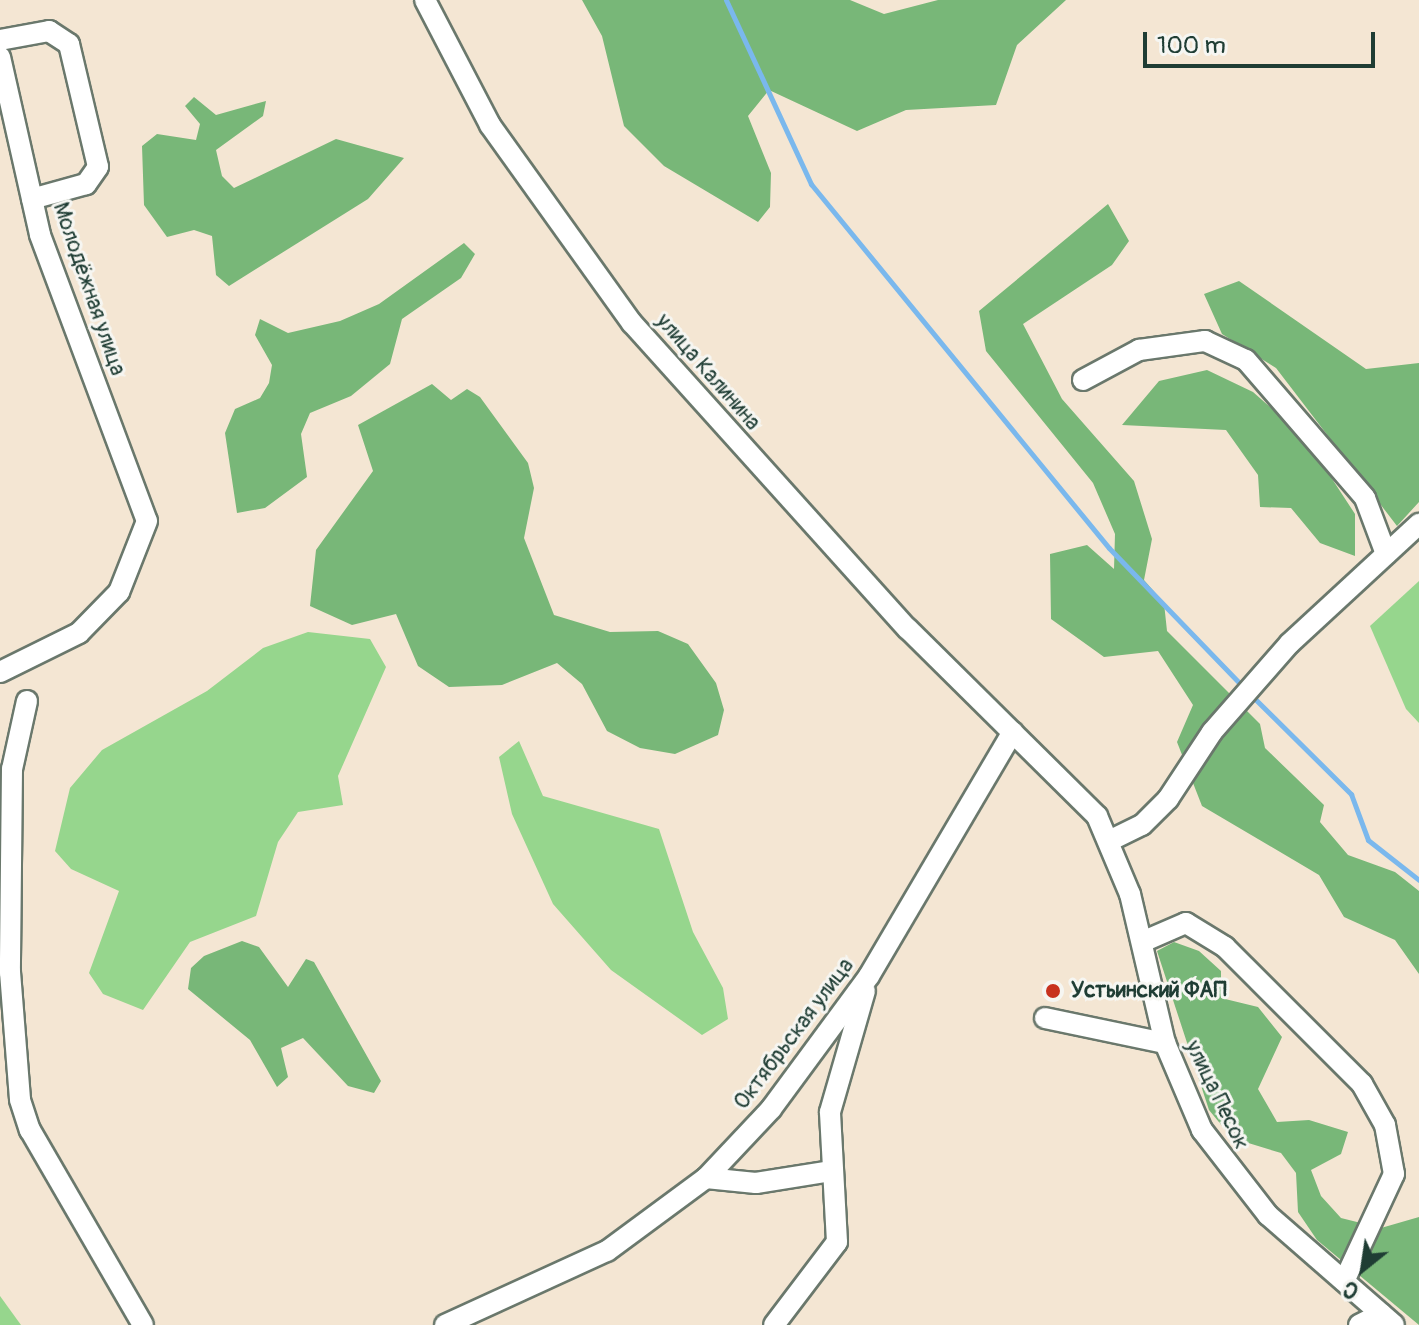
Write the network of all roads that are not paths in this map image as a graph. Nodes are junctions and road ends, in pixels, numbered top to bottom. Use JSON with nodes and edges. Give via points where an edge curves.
{"nodes":[{"id":1,"x":425,"y":0,"type":"edge"},
{"id":2,"x":0,"y":40,"type":"edge"},
{"id":3,"x":0,"y":57,"type":"edge"},
{"id":4,"x":32,"y":199,"type":"junction"},
{"id":5,"x":1083,"y":380,"type":"dead end"},
{"id":6,"x":1419,"y":524,"type":"edge"},
{"id":7,"x":1386,"y":554,"type":"junction"},
{"id":8,"x":0,"y":672,"type":"edge"},
{"id":9,"x":27,"y":701,"type":"dead end"},
{"id":10,"x":1013,"y":732,"type":"junction"},
{"id":11,"x":1111,"y":840,"type":"junction"},
{"id":12,"x":1142,"y":942,"type":"junction"},
{"id":13,"x":869,"y":976,"type":"junction"},
{"id":14,"x":1045,"y":1018,"type":"dead end"},
{"id":15,"x":1165,"y":1043,"type":"junction"},
{"id":16,"x":832,"y":1171,"type":"junction"},
{"id":17,"x":706,"y":1178,"type":"junction"},
{"id":18,"x":1344,"y":1281,"type":"junction"},
{"id":19,"x":1388,"y":1319,"type":"edge"},
{"id":20,"x":143,"y":1325,"type":"edge"},
{"id":21,"x":445,"y":1325,"type":"edge"},
{"id":22,"x":774,"y":1325,"type":"edge"},
{"id":23,"x":1359,"y":1325,"type":"edge"}],
"edges":[{"from":1,"to":10,"type":"street","name":"улица Калинина","via":[[490,125],[632,323],[809,524]]},
{"from":2,"to":4,"type":"street","via":[[49,31],[69,44],[98,167],[93,180]]},
{"from":3,"to":4,"type":"street","name":"Молодёжная улица"},
{"from":4,"to":8,"type":"street","name":"Молодёжная улица","via":[[147,521],[143,546],[119,592],[79,633]]},
{"from":5,"to":7,"type":"street","via":[[1139,350],[1205,341],[1246,360],[1365,498]]},
{"from":6,"to":7,"type":"street"},
{"from":7,"to":11,"type":"street","via":[[1290,643],[1212,732],[1168,799],[1142,825]]},
{"from":9,"to":20,"type":"street","via":[[12,769],[10,972],[20,1100],[30,1130]]},
{"from":10,"to":11,"type":"street","name":"улица Песок","via":[[1062,774]]},
{"from":10,"to":13,"type":"street","name":"Октябрьская улица"},
{"from":11,"to":12,"type":"street","name":"улица Песок"},
{"from":12,"to":15,"type":"street","name":"улица Песок"},
{"from":12,"to":18,"type":"street","via":[[1186,923],[1225,947],[1362,1084],[1385,1125],[1394,1174]]},
{"from":13,"to":16,"type":"street","via":[[830,1112]]},
{"from":13,"to":17,"type":"street","name":"Октябрьская улица","via":[[771,1109]]},
{"from":14,"to":15,"type":"street"},
{"from":15,"to":18,"type":"street","name":"улица Песок","via":[[1227,1169]]},
{"from":16,"to":17,"type":"street","via":[[756,1183]]},
{"from":16,"to":22,"type":"street","via":[[837,1242]]},
{"from":17,"to":21,"type":"street","name":"Октябрьская улица","via":[[607,1251]]},
{"from":18,"to":19,"type":"street","name":"улица Песок"},
{"from":19,"to":23,"type":"street","name":"улица Песок"}]}
